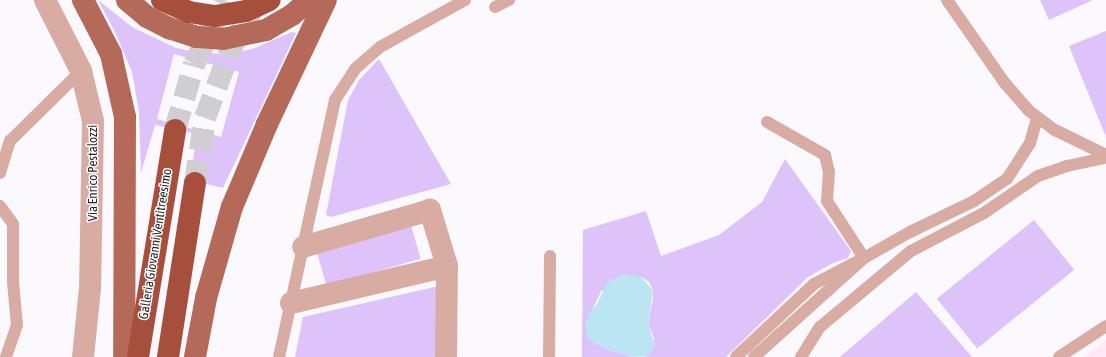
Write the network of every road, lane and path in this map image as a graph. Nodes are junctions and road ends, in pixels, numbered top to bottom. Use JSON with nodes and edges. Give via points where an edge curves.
{"nodes":[{"id":1,"x":45,"y":0,"type":"edge"},
{"id":2,"x":83,"y":0,"type":"edge"},
{"id":3,"x":127,"y":0,"type":"edge"},
{"id":4,"x":162,"y":0,"type":"edge"},
{"id":5,"x":270,"y":0,"type":"edge"},
{"id":6,"x":309,"y":0,"type":"edge"},
{"id":7,"x":326,"y":0,"type":"edge"},
{"id":8,"x":465,"y":0,"type":"edge"},
{"id":9,"x":509,"y":0,"type":"edge"},
{"id":10,"x":947,"y":0,"type":"edge"},
{"id":11,"x":495,"y":7,"type":"dead end"},
{"id":12,"x":81,"y":71,"type":"junction"},
{"id":13,"x":1037,"y":118,"type":"junction"},
{"id":14,"x":767,"y":122,"type":"dead end"},
{"id":15,"x":175,"y":130,"type":"tunnel mouth"},
{"id":16,"x":1106,"y":157,"type":"edge"},
{"id":17,"x":0,"y":173,"type":"edge"},
{"id":18,"x":1007,"y":179,"type":"junction"},
{"id":19,"x":1030,"y":182,"type":"junction"},
{"id":20,"x":195,"y":183,"type":"tunnel mouth"},
{"id":21,"x":0,"y":206,"type":"edge"},
{"id":22,"x":303,"y":247,"type":"junction"},
{"id":23,"x":550,"y":256,"type":"dead end"},
{"id":24,"x":864,"y":258,"type":"junction"},
{"id":25,"x":446,"y":266,"type":"junction"},
{"id":26,"x":291,"y":303,"type":"junction"},
{"id":27,"x":1106,"y":326,"type":"edge"},
{"id":28,"x":6,"y":357,"type":"edge"},
{"id":29,"x":83,"y":357,"type":"edge"},
{"id":30,"x":124,"y":357,"type":"edge"},
{"id":31,"x":138,"y":357,"type":"edge"},
{"id":32,"x":168,"y":357,"type":"edge"},
{"id":33,"x":195,"y":357,"type":"edge"},
{"id":34,"x":279,"y":357,"type":"edge"},
{"id":35,"x":446,"y":357,"type":"edge"},
{"id":36,"x":549,"y":357,"type":"edge"},
{"id":37,"x":736,"y":357,"type":"edge"},
{"id":38,"x":754,"y":357,"type":"edge"},
{"id":39,"x":801,"y":357,"type":"edge"},
{"id":40,"x":1059,"y":357,"type":"edge"}],
"edges":[{"from":1,"to":12,"type":"street","name":"Via Enrico Pestalozzi"},
{"from":2,"to":30,"type":"main road","via":[[111,54],[125,116]]},
{"from":3,"to":6,"type":"main road","via":[[147,17],[169,28],[197,37],[223,39],[266,30],[288,18]]},
{"from":4,"to":5,"type":"highway","via":[[189,12],[215,16],[246,11]]},
{"from":7,"to":33,"type":"main road","via":[[257,146],[232,207],[206,298]]},
{"from":8,"to":22,"type":"lane","via":[[388,42],[356,68],[343,87],[335,100]]},
{"from":9,"to":11,"type":"lane"},
{"from":10,"to":13,"type":"lane","via":[[1004,82]]},
{"from":12,"to":17,"type":"lane","via":[[10,141]]},
{"from":12,"to":29,"type":"street","name":"Via Enrico Pestalozzi","via":[[94,121],[90,288]]},
{"from":13,"to":16,"type":"lane"},
{"from":13,"to":18,"type":"lane","via":[[1030,143]]},
{"from":14,"to":24,"type":"lane","via":[[825,155],[829,172],[827,201]]},
{"from":15,"to":31,"type":"highway","name":"Galleria Giovanni Ventitreesimo"},
{"from":16,"to":19,"type":"lane","via":[[1060,168]]},
{"from":18,"to":19,"type":"lane"},
{"from":18,"to":24,"type":"lane","via":[[974,201]]},
{"from":19,"to":39,"type":"lane","via":[[984,213],[911,251],[820,327]]},
{"from":20,"to":32,"type":"highway"},
{"from":21,"to":28,"type":"lane","via":[[13,224],[13,282],[17,325]]},
{"from":22,"to":25,"type":"street","via":[[430,210]]},
{"from":22,"to":26,"type":"lane"},
{"from":23,"to":36,"type":"lane"},
{"from":24,"to":37,"type":"lane","via":[[814,284]]},
{"from":24,"to":38,"type":"lane"},
{"from":25,"to":26,"type":"street"},
{"from":25,"to":35,"type":"street"},
{"from":26,"to":34,"type":"lane"},
{"from":27,"to":40,"type":"lane"}]}
